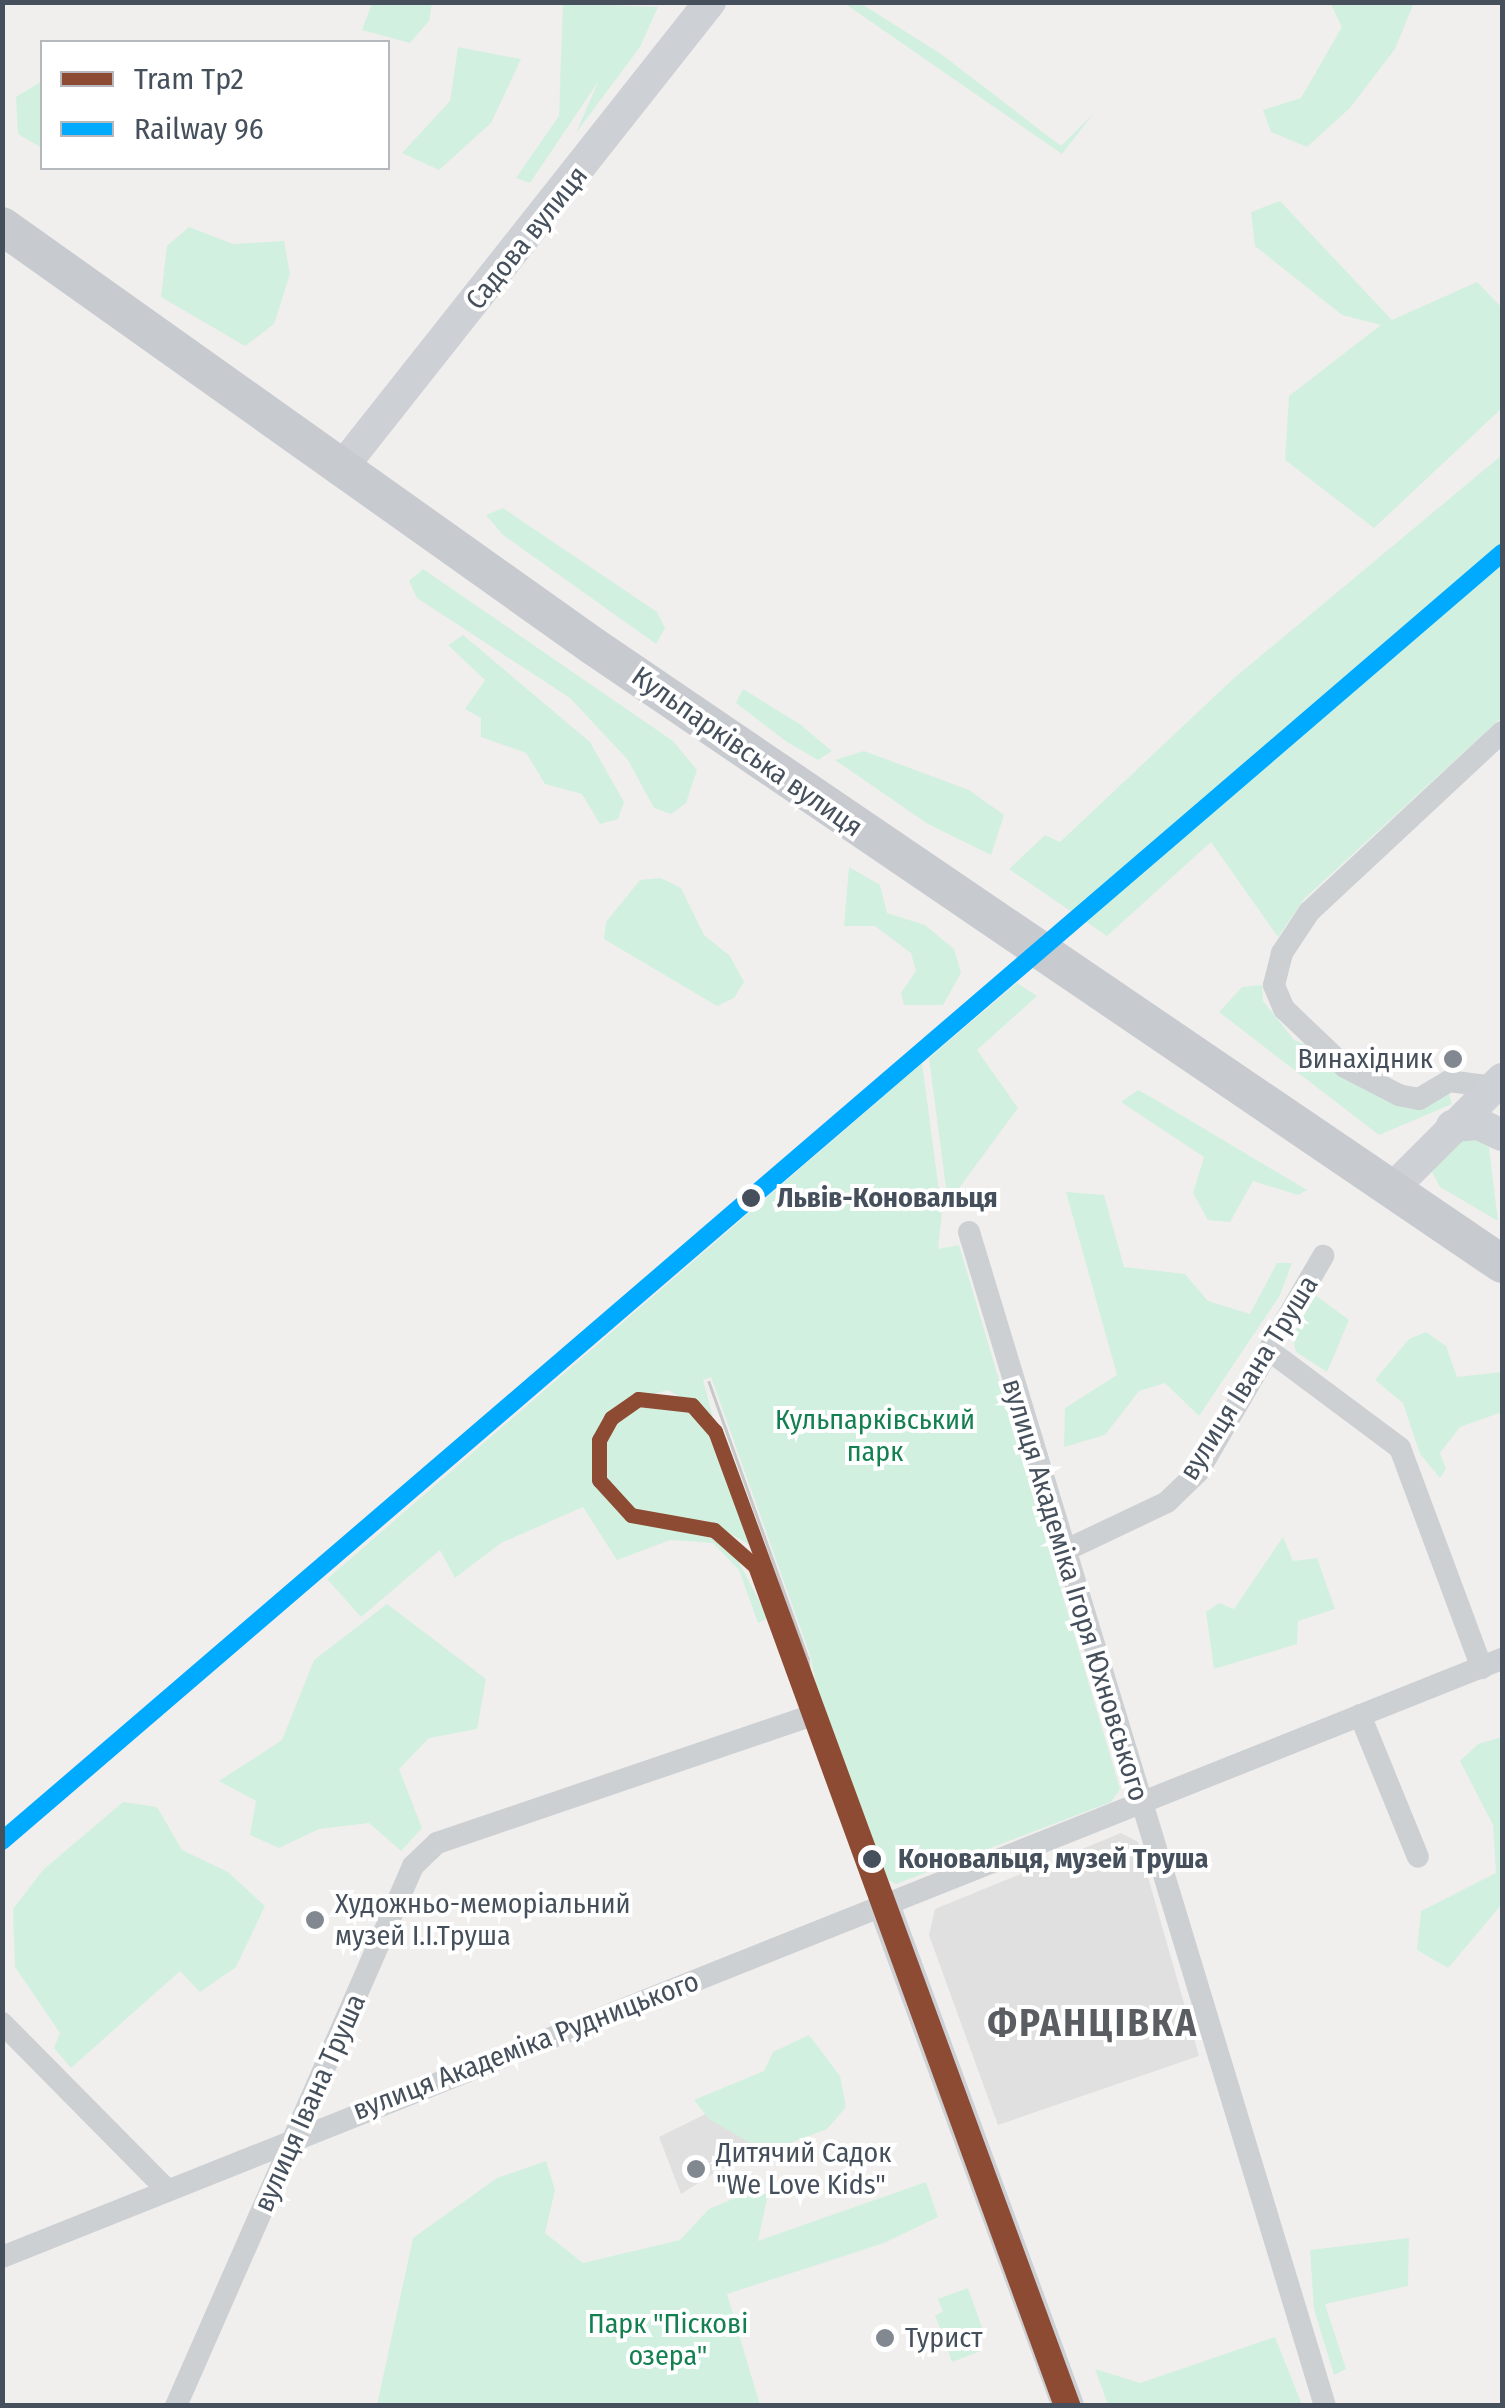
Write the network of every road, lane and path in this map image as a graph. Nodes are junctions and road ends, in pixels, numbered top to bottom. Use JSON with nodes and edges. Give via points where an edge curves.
{"nodes":[{"id":1,"x":710,"y":2,"type":"edge"},
{"id":2,"x":2,"y":226,"type":"edge"},
{"id":3,"x":340,"y":470,"type":"junction"},
{"id":4,"x":1502,"y":732,"type":"edge"},
{"id":5,"x":1498,"y":1083,"type":"edge"},
{"id":6,"x":1452,"y":1126,"type":"junction"},
{"id":7,"x":1502,"y":1136,"type":"edge"},
{"id":8,"x":1392,"y":1190,"type":"junction"},
{"id":9,"x":969,"y":1232,"type":"dead end"},
{"id":10,"x":1323,"y":1256,"type":"dead end"},
{"id":11,"x":1502,"y":1264,"type":"edge"},
{"id":12,"x":1270,"y":1351,"type":"junction"},
{"id":13,"x":1064,"y":1552,"type":"junction"},
{"id":14,"x":1492,"y":1663,"type":"edge"},
{"id":15,"x":1360,"y":1715,"type":"junction"},
{"id":16,"x":1140,"y":1805,"type":"junction"},
{"id":17,"x":1418,"y":1858,"type":"dead end"},
{"id":18,"x":884,"y":1905,"type":"junction"},
{"id":19,"x":2,"y":2023,"type":"edge"},
{"id":20,"x":298,"y":2135,"type":"junction"},
{"id":21,"x":165,"y":2188,"type":"junction"},
{"id":22,"x":2,"y":2257,"type":"edge"},
{"id":23,"x":176,"y":2406,"type":"edge"},
{"id":24,"x":1068,"y":2406,"type":"edge"},
{"id":25,"x":1325,"y":2406,"type":"edge"}],
"edges":[{"from":1,"to":3,"type":"street","name":"Садова вулиця"},
{"from":2,"to":3,"type":"main road","name":"Кульпарківська вулиця"},
{"from":3,"to":8,"type":"main road","name":"Кульпарківська вулиця"},
{"from":4,"to":5,"type":"street","via":[[1309,912],[1282,953],[1274,985],[1284,1009],[1345,1067],[1399,1095],[1419,1099],[1448,1082]]},
{"from":5,"to":6,"type":"street"},
{"from":6,"to":7,"type":"street","via":[[1479,1124]]},
{"from":6,"to":8,"type":"street"},
{"from":8,"to":11,"type":"main road","name":"Кульпарківська вулиця"},
{"from":9,"to":13,"type":"street","name":"вулиця Академіка Ігоря Юхновського"},
{"from":10,"to":12,"type":"street","name":"вулиця Івана Труша"},
{"from":12,"to":13,"type":"street","name":"вулиця Івана Труша","via":[[1198,1472],[1168,1502]]},
{"from":12,"to":14,"type":"street","via":[[1400,1448]]},
{"from":13,"to":16,"type":"street","name":"вулиця Академіка Ігоря Юхновського"},
{"from":14,"to":15,"type":"street","name":"вулиця Академіка Рудницького"},
{"from":15,"to":16,"type":"street","name":"вулиця Академіка Рудницького"},
{"from":15,"to":17,"type":"street"},
{"from":16,"to":18,"type":"street","name":"вулиця Академіка Рудницького"},
{"from":16,"to":25,"type":"street","name":"вулиця Академіка Ігоря Юхновського"},
{"from":18,"to":20,"type":"street","name":"вулиця Академіка Рудницького"},
{"from":18,"to":20,"type":"street","name":"вулиця Івана Труша","via":[[815,1714],[437,1844],[413,1866]]},
{"from":18,"to":24,"type":"street"},
{"from":19,"to":21,"type":"street"},
{"from":20,"to":21,"type":"street","name":"вулиця Академіка Рудницького"},
{"from":20,"to":23,"type":"street","name":"вулиця Івана Труша"},
{"from":21,"to":22,"type":"street","name":"вулиця Академіка Рудницького"}]}
